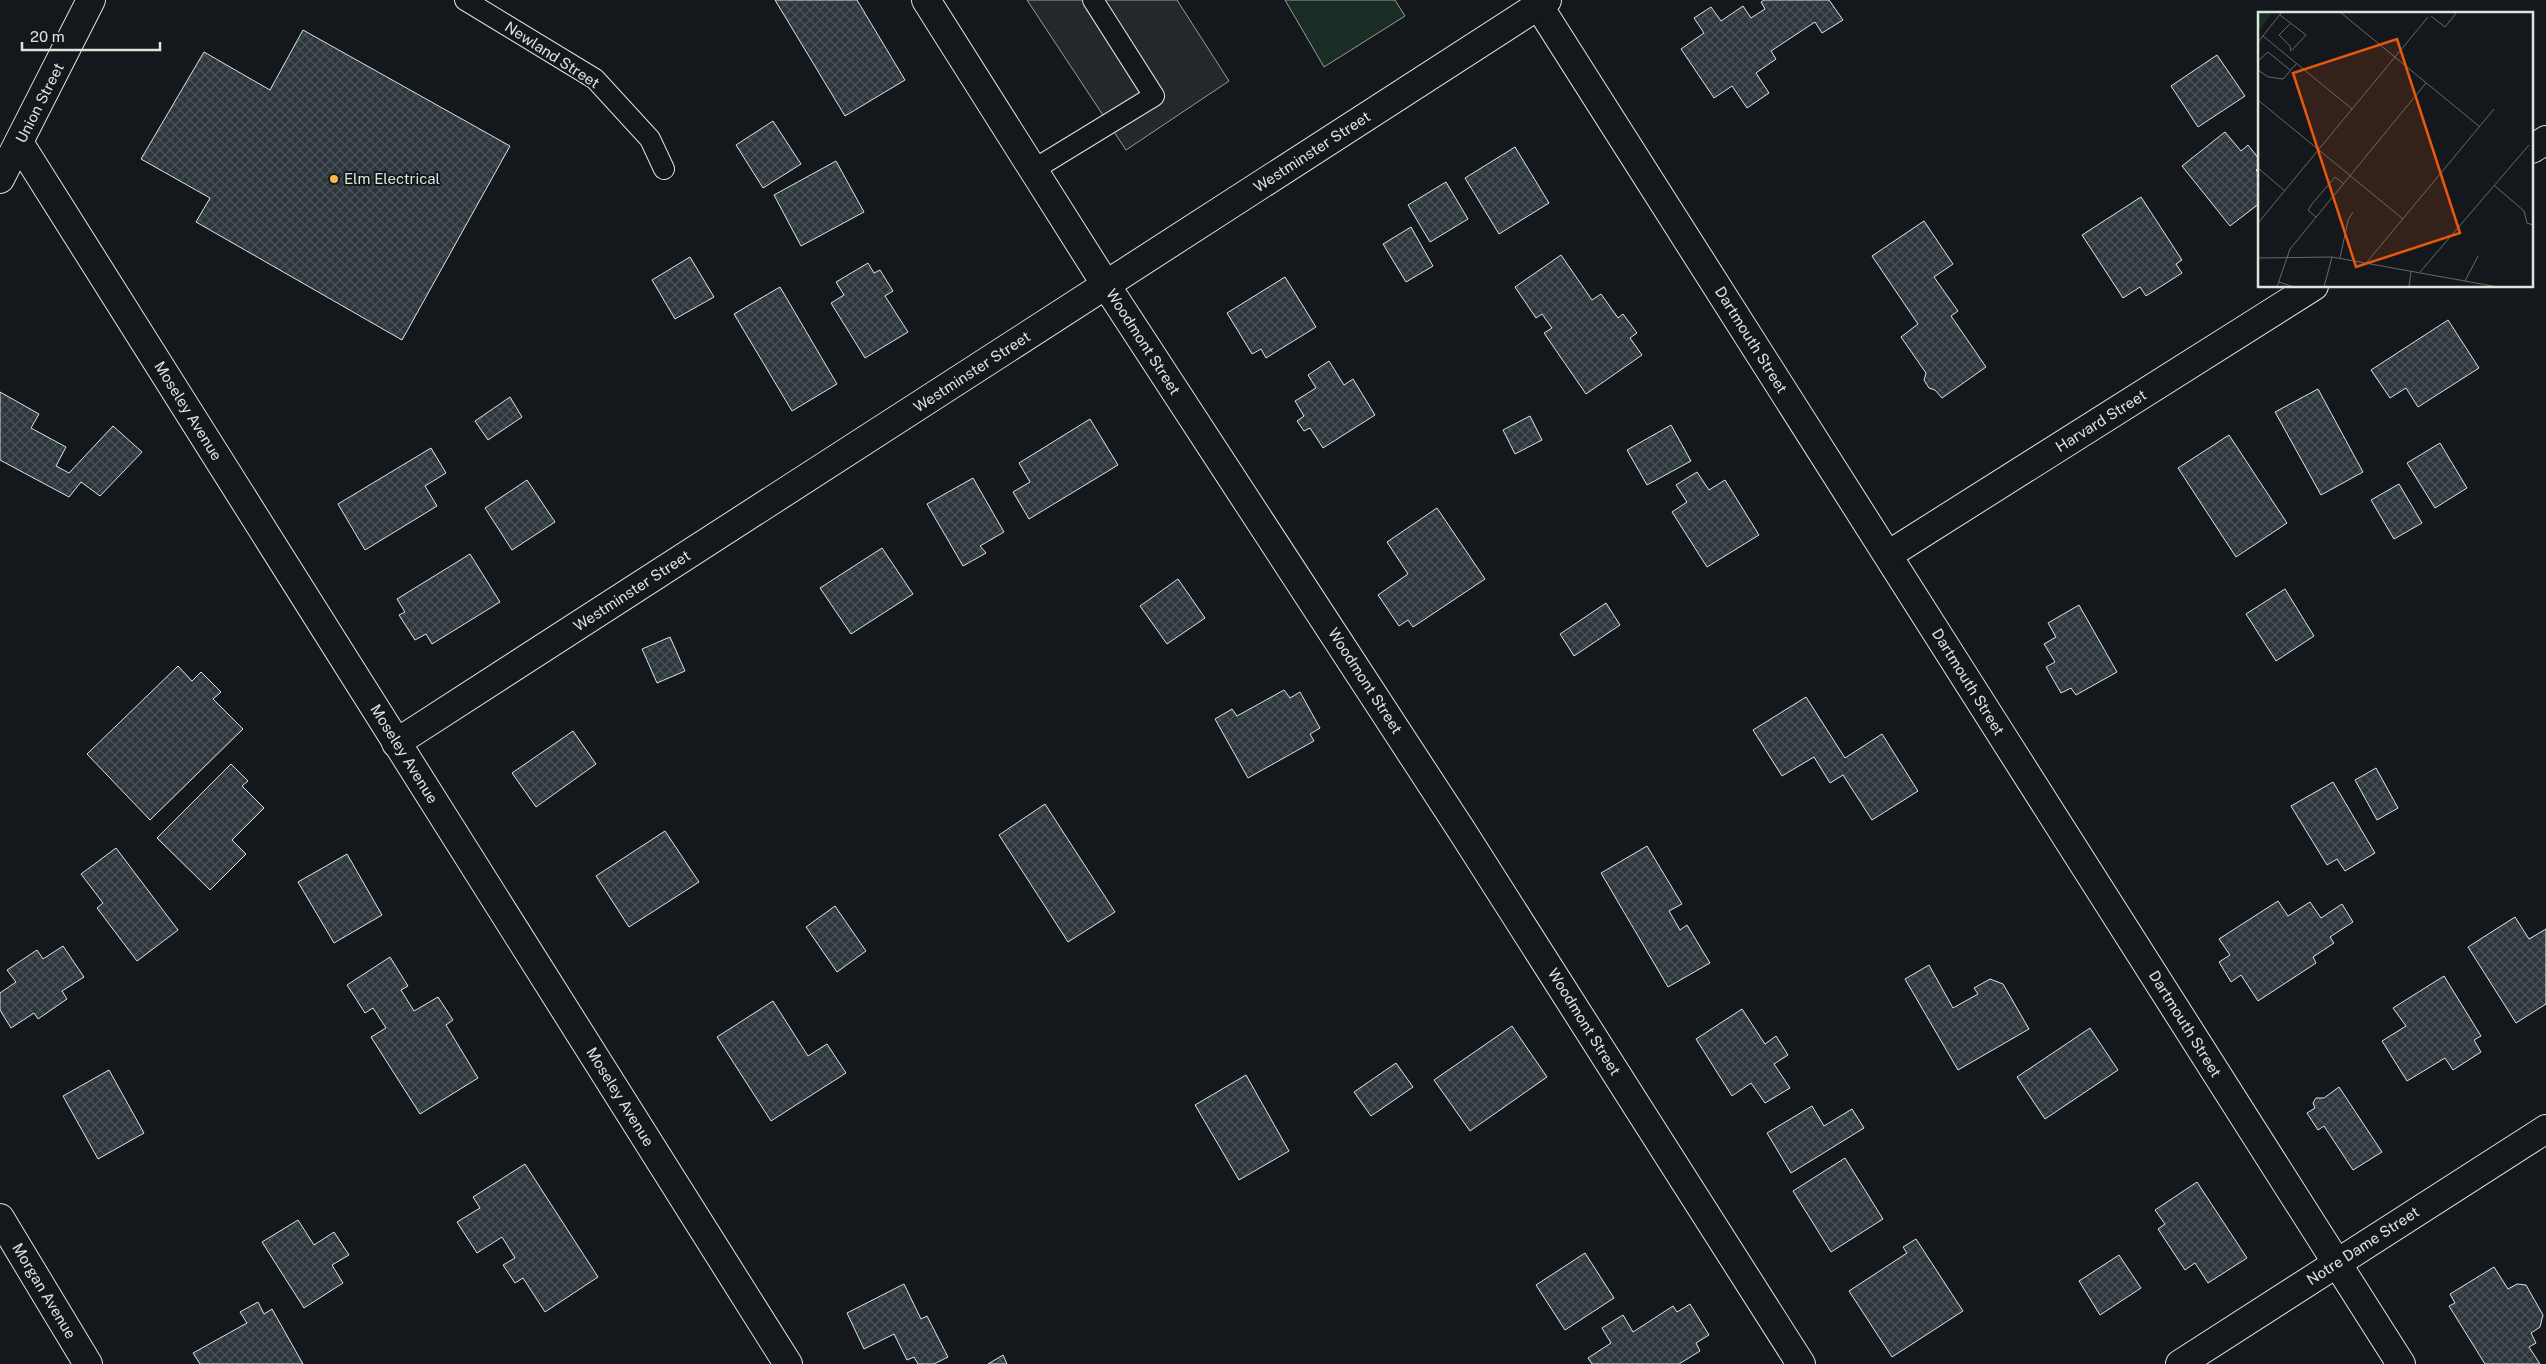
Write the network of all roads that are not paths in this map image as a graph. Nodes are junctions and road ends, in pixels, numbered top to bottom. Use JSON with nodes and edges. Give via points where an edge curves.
{"nodes":[{"id":1,"x":91,"y":0,"type":"edge"},
{"id":2,"x":465,"y":0,"type":"edge"},
{"id":3,"x":926,"y":0,"type":"edge"},
{"id":4,"x":1093,"y":0,"type":"edge"},
{"id":5,"x":1540,"y":2,"type":"edge"},
{"id":6,"x":2546,"y":140,"type":"edge"},
{"id":7,"x":20,"y":144,"type":"junction"},
{"id":8,"x":2534,"y":148,"type":"edge"},
{"id":9,"x":664,"y":169,"type":"dead end"},
{"id":10,"x":1033,"y":170,"type":"junction"},
{"id":11,"x":0,"y":179,"type":"edge"},
{"id":12,"x":1106,"y":285,"type":"junction"},
{"id":13,"x":2311,"y":288,"type":"edge"},
{"id":14,"x":1888,"y":555,"type":"junction"},
{"id":15,"x":396,"y":743,"type":"junction"},
{"id":16,"x":2546,"y":1129,"type":"edge"},
{"id":17,"x":0,"y":1218,"type":"edge"},
{"id":18,"x":2337,"y":1263,"type":"junction"},
{"id":19,"x":88,"y":1364,"type":"edge"},
{"id":20,"x":788,"y":1364,"type":"edge"},
{"id":21,"x":1801,"y":1364,"type":"edge"},
{"id":22,"x":2180,"y":1364,"type":"edge"},
{"id":23,"x":2402,"y":1364,"type":"edge"}],
"edges":[{"from":1,"to":7,"type":"street","name":"Union Street"},
{"from":2,"to":9,"type":"lane","name":"Newland Street","via":[[595,79],[650,140]]},
{"from":3,"to":10,"type":"street","name":"Woodmont Street"},
{"from":4,"to":10,"type":"lane","via":[[1154,96]]},
{"from":5,"to":12,"type":"street","name":"Westminster Street"},
{"from":5,"to":14,"type":"street","name":"Dartmouth Street"},
{"from":6,"to":8,"type":"street"},
{"from":7,"to":11,"type":"street","name":"Union Street"},
{"from":7,"to":15,"type":"street","name":"Moseley Avenue"},
{"from":10,"to":12,"type":"street","name":"Woodmont Street"},
{"from":12,"to":15,"type":"street","name":"Westminster Street"},
{"from":12,"to":21,"type":"street","name":"Woodmont Street","via":[[1457,822]]},
{"from":13,"to":14,"type":"street","name":"Harvard Street"},
{"from":14,"to":18,"type":"street","name":"Dartmouth Street"},
{"from":15,"to":20,"type":"street","name":"Moseley Avenue"},
{"from":16,"to":18,"type":"street","name":"Notre Dame Street"},
{"from":17,"to":19,"type":"street","name":"Morgan Avenue"},
{"from":18,"to":22,"type":"street","name":"Notre Dame Street"},
{"from":18,"to":23,"type":"street","name":"Dartmouth Street"}]}
